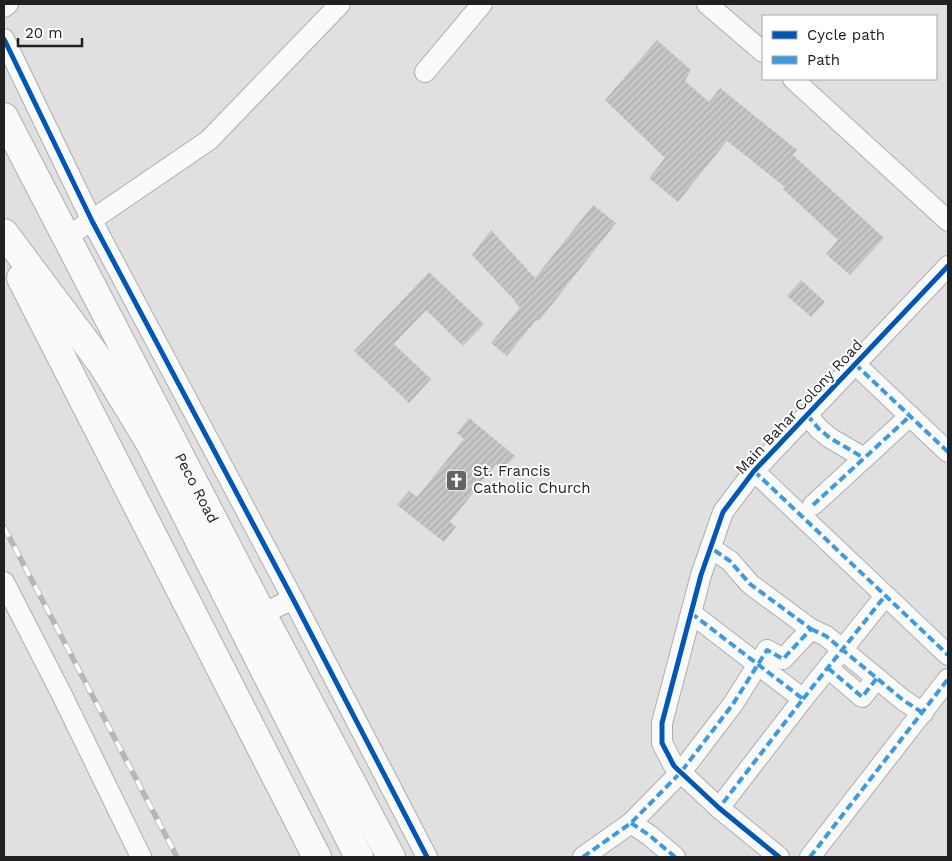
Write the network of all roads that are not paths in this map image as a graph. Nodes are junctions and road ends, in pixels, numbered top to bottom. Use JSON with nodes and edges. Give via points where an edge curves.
{"nodes":[{"id":1,"x":8,"y":4,"type":"edge"},
{"id":2,"x":340,"y":4,"type":"edge"},
{"id":3,"x":482,"y":4,"type":"edge"},
{"id":4,"x":707,"y":4,"type":"edge"},
{"id":5,"x":4,"y":7,"type":"edge"},
{"id":6,"x":4,"y":39,"type":"edge"},
{"id":7,"x":762,"y":51,"type":"edge"},
{"id":8,"x":425,"y":72,"type":"dead end"},
{"id":9,"x":794,"y":80,"type":"edge"},
{"id":10,"x":4,"y":117,"type":"edge"},
{"id":11,"x":92,"y":220,"type":"junction"},
{"id":12,"x":948,"y":221,"type":"edge"},
{"id":13,"x":4,"y":233,"type":"edge"},
{"id":14,"x":67,"y":238,"type":"junction"},
{"id":15,"x":4,"y":245,"type":"edge"},
{"id":16,"x":948,"y":267,"type":"edge"},
{"id":17,"x":855,"y":364,"type":"junction"},
{"id":18,"x":807,"y":415,"type":"junction"},
{"id":19,"x":910,"y":416,"type":"junction"},
{"id":20,"x":948,"y":452,"type":"edge"},
{"id":21,"x":864,"y":458,"type":"junction"},
{"id":22,"x":754,"y":470,"type":"junction"},
{"id":23,"x":812,"y":506,"type":"dead end"},
{"id":24,"x":711,"y":548,"type":"junction"},
{"id":25,"x":4,"y":582,"type":"edge"},
{"id":26,"x":885,"y":596,"type":"junction"},
{"id":27,"x":293,"y":599,"type":"junction"},
{"id":28,"x":691,"y":613,"type":"junction"},
{"id":29,"x":262,"y":614,"type":"junction"},
{"id":30,"x":811,"y":629,"type":"junction"},
{"id":31,"x":842,"y":649,"type":"junction"},
{"id":32,"x":948,"y":655,"type":"edge"},
{"id":33,"x":758,"y":664,"type":"junction"},
{"id":34,"x":828,"y":668,"type":"junction"},
{"id":35,"x":877,"y":678,"type":"junction"},
{"id":36,"x":948,"y":679,"type":"edge"},
{"id":37,"x":802,"y":699,"type":"junction"},
{"id":38,"x":922,"y":713,"type":"junction"},
{"id":39,"x":681,"y":772,"type":"junction"},
{"id":40,"x":719,"y":808,"type":"junction"},
{"id":41,"x":632,"y":823,"type":"junction"},
{"id":42,"x":141,"y":857,"type":"edge"},
{"id":43,"x":317,"y":857,"type":"edge"},
{"id":44,"x":360,"y":857,"type":"edge"},
{"id":45,"x":391,"y":857,"type":"edge"},
{"id":46,"x":427,"y":857,"type":"edge"},
{"id":47,"x":583,"y":857,"type":"edge"},
{"id":48,"x":675,"y":857,"type":"edge"},
{"id":49,"x":779,"y":857,"type":"edge"},
{"id":50,"x":810,"y":857,"type":"edge"}],
"edges":[{"from":1,"to":5,"type":"street"},
{"from":2,"to":11,"type":"street","via":[[209,140]]},
{"from":3,"to":8,"type":"street"},
{"from":4,"to":7,"type":"street"},
{"from":6,"to":11,"type":"street"},
{"from":9,"to":12,"type":"street"},
{"from":10,"to":14,"type":"main road","name":"Peco Road"},
{"from":11,"to":14,"type":"street"},
{"from":11,"to":27,"type":"street"},
{"from":13,"to":44,"type":"main road","via":[[102,364],[150,443]]},
{"from":14,"to":29,"type":"main road","name":"Peco Road"},
{"from":15,"to":43,"type":"main road"},
{"from":16,"to":17,"type":"street","name":"Main Bahar Colony Road"},
{"from":17,"to":18,"type":"street","name":"Main Bahar Colony Road"},
{"from":17,"to":19,"type":"street"},
{"from":18,"to":21,"type":"street","via":[[819,430]]},
{"from":18,"to":22,"type":"street","name":"Main Bahar Colony Road"},
{"from":19,"to":20,"type":"street"},
{"from":19,"to":21,"type":"street"},
{"from":21,"to":23,"type":"street"},
{"from":22,"to":24,"type":"street","name":"Main Bahar Colony Road","via":[[723,512]]},
{"from":22,"to":26,"type":"street"},
{"from":24,"to":28,"type":"street","name":"Main Bahar Colony Road"},
{"from":24,"to":30,"type":"street","via":[[730,561],[750,584]]},
{"from":25,"to":42,"type":"street"},
{"from":26,"to":31,"type":"street"},
{"from":26,"to":32,"type":"street"},
{"from":27,"to":29,"type":"street"},
{"from":27,"to":46,"type":"street"},
{"from":28,"to":33,"type":"street"},
{"from":28,"to":39,"type":"street","name":"Main Bahar Colony Road","via":[[662,723],[662,743],[674,766]]},
{"from":29,"to":45,"type":"main road","name":"Peco Road"},
{"from":30,"to":31,"type":"street"},
{"from":30,"to":33,"type":"street","via":[[783,659],[767,650]]},
{"from":31,"to":34,"type":"street"},
{"from":31,"to":35,"type":"street"},
{"from":33,"to":37,"type":"street"},
{"from":33,"to":39,"type":"street","via":[[733,704]]},
{"from":34,"to":35,"type":"street","via":[[862,698]]},
{"from":34,"to":37,"type":"street"},
{"from":35,"to":38,"type":"street"},
{"from":36,"to":38,"type":"street"},
{"from":37,"to":40,"type":"street"},
{"from":38,"to":50,"type":"street"},
{"from":39,"to":40,"type":"street","name":"Main Bahar Colony Road"},
{"from":39,"to":41,"type":"street"},
{"from":40,"to":49,"type":"street","name":"Main Bahar Colony Road"},
{"from":41,"to":47,"type":"street"},
{"from":41,"to":48,"type":"street"}]}
